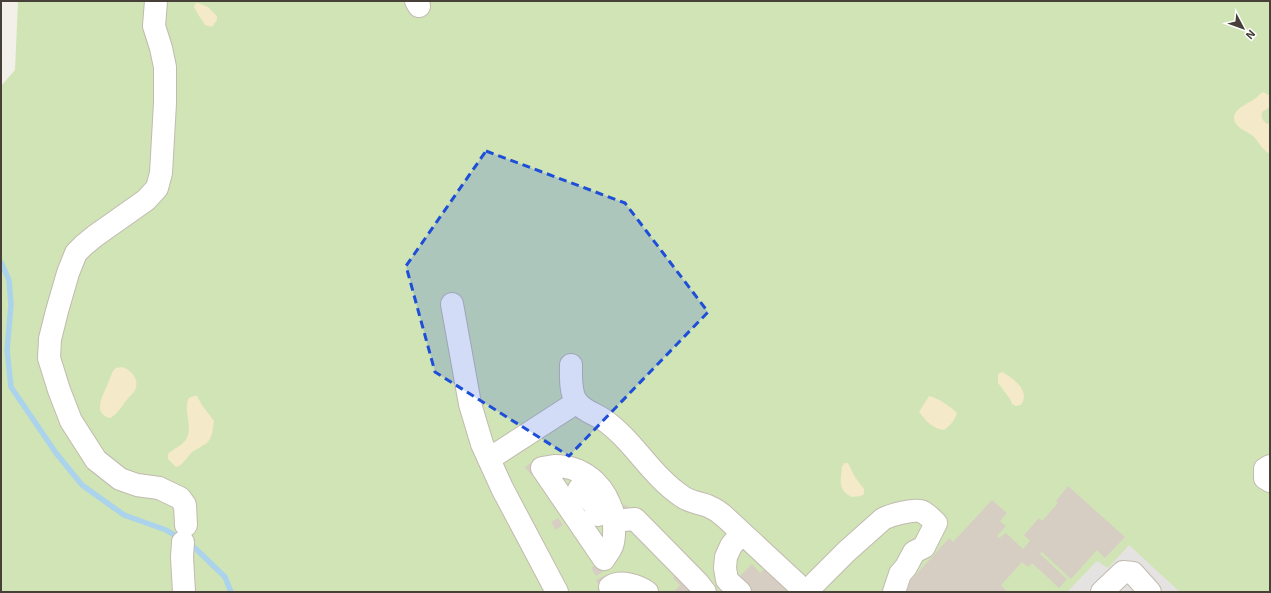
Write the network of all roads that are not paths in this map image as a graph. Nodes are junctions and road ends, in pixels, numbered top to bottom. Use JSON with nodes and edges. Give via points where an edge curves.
{"nodes":[{"id":1,"x":156,"y":1,"type":"edge"},
{"id":2,"x":452,"y":304,"type":"dead end"},
{"id":3,"x":571,"y":365,"type":"dead end"},
{"id":4,"x":577,"y":402,"type":"junction"},
{"id":5,"x":489,"y":459,"type":"junction"},
{"id":6,"x":1270,"y":466,"type":"edge"},
{"id":7,"x":1270,"y":481,"type":"edge"},
{"id":8,"x":600,"y":499,"type":"junction"},
{"id":9,"x":570,"y":517,"type":"junction"},
{"id":10,"x":741,"y":533,"type":"junction"},
{"id":11,"x":790,"y":583,"type":"edge"},
{"id":12,"x":184,"y":592,"type":"edge"},
{"id":13,"x":557,"y":592,"type":"edge"},
{"id":14,"x":705,"y":592,"type":"edge"},
{"id":15,"x":740,"y":592,"type":"edge"},
{"id":16,"x":805,"y":592,"type":"edge"},
{"id":17,"x":894,"y":592,"type":"edge"},
{"id":18,"x":1102,"y":592,"type":"edge"},
{"id":19,"x":1150,"y":592,"type":"edge"}],
"edges":[{"from":1,"to":12,"type":"lane","via":[[154,26],[165,67],[162,173],[157,188],[146,200],[95,236],[76,253],[50,339],[49,358],[71,421],[96,460],[120,480],[159,488],[180,498],[185,505],[182,558]]},
{"from":2,"to":5,"type":"lane","via":[[470,404]]},
{"from":3,"to":4,"type":"lane","via":[[573,390]]},
{"from":4,"to":5,"type":"lane"},
{"from":4,"to":10,"type":"lane","via":[[623,435],[656,473],[682,497],[718,511]]},
{"from":5,"to":13,"type":"lane"},
{"from":6,"to":7,"type":"lane","via":[[1265,469],[1265,478]]},
{"from":8,"to":9,"type":"lane"},
{"from":8,"to":9,"type":"lane","via":[[614,536],[612,548],[604,559]]},
{"from":8,"to":9,"type":"lane","via":[[572,469],[562,466],[542,468]]},
{"from":8,"to":14,"type":"lane","via":[[634,519]]},
{"from":10,"to":11,"type":"lane"},
{"from":10,"to":15,"type":"lane","via":[[726,557],[725,568],[727,580]]},
{"from":11,"to":16,"type":"lane"},
{"from":16,"to":17,"type":"lane","via":[[883,519],[920,511],[936,523],[924,547],[914,552],[900,574]]},
{"from":18,"to":19,"type":"lane","via":[[1123,572],[1134,573]]}]}
